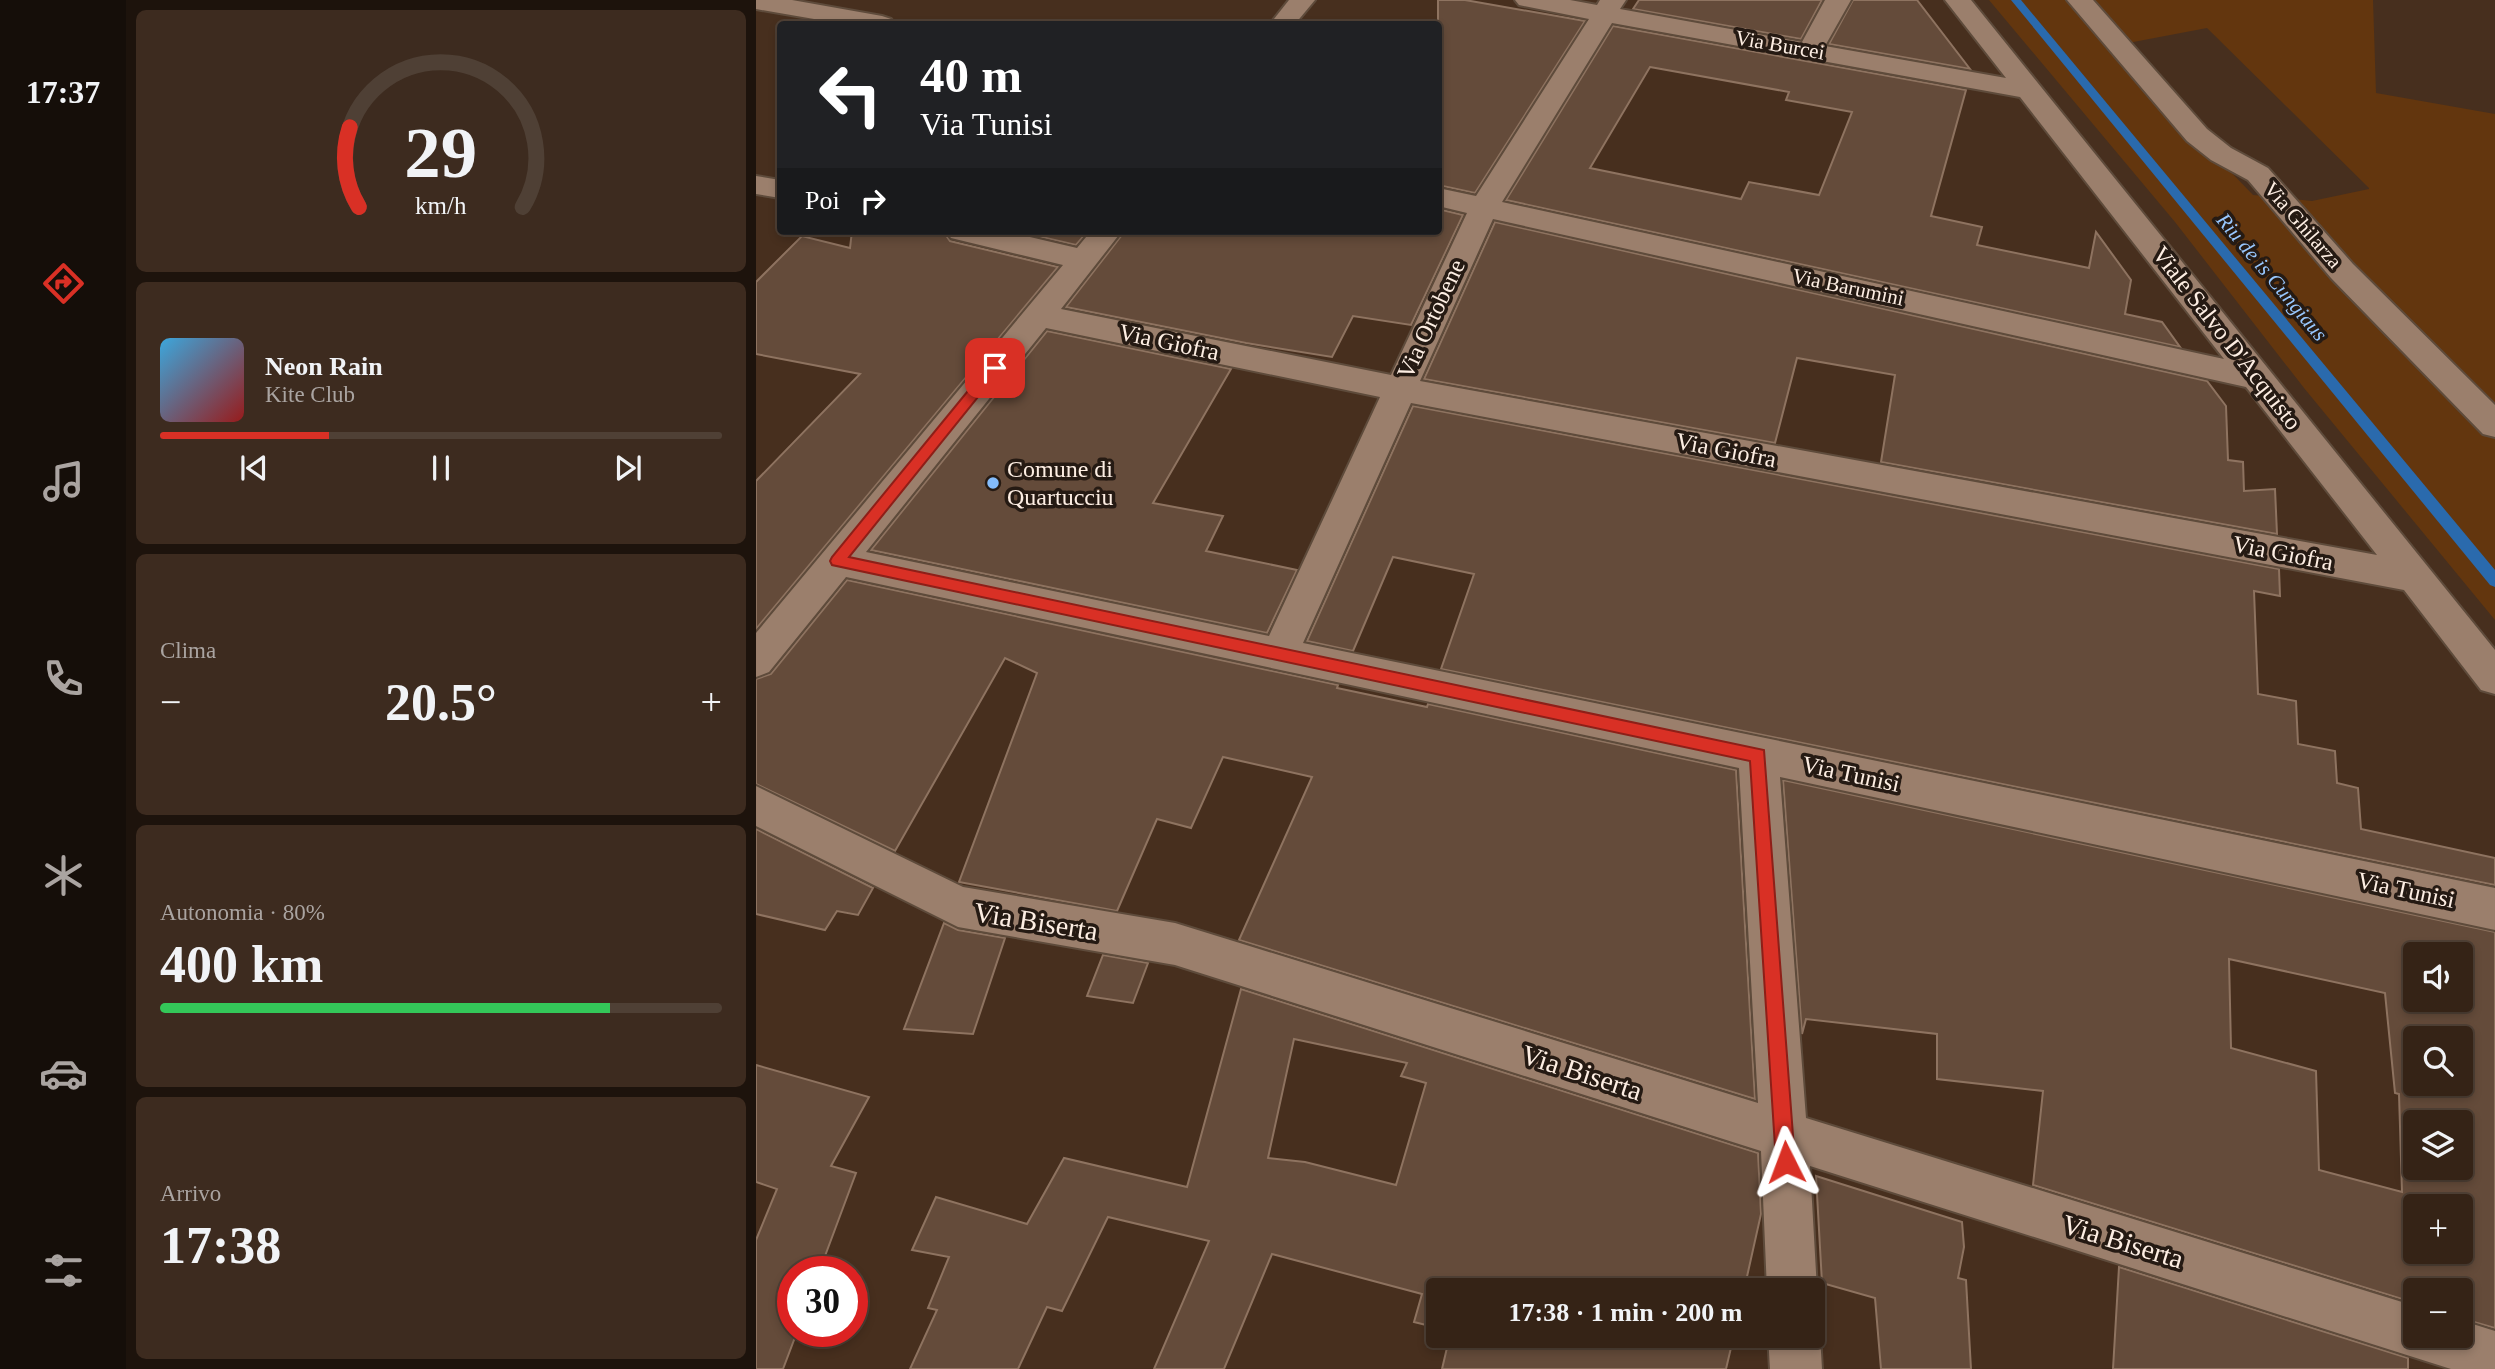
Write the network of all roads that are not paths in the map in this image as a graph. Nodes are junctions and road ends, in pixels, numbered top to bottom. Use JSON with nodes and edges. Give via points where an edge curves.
{"nodes":[{"id":1,"x":1302,"y":0,"type":"edge"},
{"id":2,"x":1528,"y":0,"type":"edge"},
{"id":3,"x":1838,"y":0,"type":"edge"},
{"id":4,"x":1958,"y":0,"type":"edge"},
{"id":5,"x":2080,"y":0,"type":"edge"},
{"id":6,"x":762,"y":4,"type":"edge"},
{"id":7,"x":1608,"y":6,"type":"edge"},
{"id":8,"x":864,"y":21,"type":"edge"},
{"id":9,"x":1284,"y":21,"type":"edge"},
{"id":10,"x":1810,"y":50,"type":"junction"},
{"id":11,"x":2032,"y":91,"type":"junction"},
{"id":12,"x":756,"y":185,"type":"edge"},
{"id":13,"x":777,"y":188,"type":"edge"},
{"id":14,"x":1442,"y":198,"type":"edge"},
{"id":15,"x":1484,"y":207,"type":"junction"},
{"id":16,"x":978,"y":235,"type":"edge"},
{"id":17,"x":1103,"y":235,"type":"edge"},
{"id":18,"x":1082,"y":259,"type":"junction"},
{"id":19,"x":1037,"y":315,"type":"junction"},
{"id":20,"x":2259,"y":377,"type":"junction"},
{"id":21,"x":1399,"y":389,"type":"junction"},
{"id":22,"x":2495,"y":425,"type":"edge"},
{"id":23,"x":837,"y":561,"type":"junction"},
{"id":24,"x":2415,"y":577,"type":"junction"},
{"id":25,"x":759,"y":652,"type":"edge"},
{"id":26,"x":1279,"y":654,"type":"junction"},
{"id":27,"x":2495,"y":678,"type":"edge"},
{"id":28,"x":1758,"y":755,"type":"junction"},
{"id":29,"x":756,"y":805,"type":"edge"},
{"id":30,"x":2495,"y":909,"type":"edge"},
{"id":31,"x":1784,"y":1136,"type":"junction"},
{"id":32,"x":1791,"y":1278,"type":"edge"},
{"id":33,"x":2403,"y":1328,"type":"edge"},
{"id":34,"x":1795,"y":1348,"type":"edge"},
{"id":35,"x":2466,"y":1348,"type":"edge"},
{"id":36,"x":2495,"y":1357,"type":"edge"},
{"id":37,"x":1796,"y":1369,"type":"edge"}],
"edges":[{"from":1,"to":9,"type":"street"},
{"from":2,"to":7,"type":"street","name":"Via Burcei"},
{"from":3,"to":10,"type":"street"},
{"from":4,"to":11,"type":"street","name":"Viale Salvo D'Acquisto"},
{"from":5,"to":22,"type":"street","name":"Via Ghilarza","via":[[2197,135],[2258,174],[2342,271]]},
{"from":6,"to":8,"type":"street"},
{"from":7,"to":10,"type":"street","name":"Via Burcei"},
{"from":7,"to":15,"type":"street","name":"Via Ortobene"},
{"from":10,"to":11,"type":"street","name":"Via Burcei"},
{"from":11,"to":20,"type":"street","name":"Viale Salvo D'Acquisto"},
{"from":12,"to":13,"type":"street"},
{"from":14,"to":15,"type":"street","name":"Via Barumini"},
{"from":15,"to":20,"type":"street","name":"Via Barumini"},
{"from":15,"to":21,"type":"street","name":"Via Ortobene"},
{"from":16,"to":18,"type":"street"},
{"from":17,"to":18,"type":"street"},
{"from":18,"to":19,"type":"street"},
{"from":19,"to":21,"type":"street","name":"Via Giofra"},
{"from":19,"to":23,"type":"street"},
{"from":20,"to":24,"type":"street","name":"Viale Salvo D'Acquisto"},
{"from":21,"to":24,"type":"street","name":"Via Giofra"},
{"from":21,"to":26,"type":"street","name":"Via Ortobene"},
{"from":23,"to":25,"type":"street"},
{"from":23,"to":26,"type":"street","name":"Via Tunisi"},
{"from":24,"to":27,"type":"street","name":"Viale Salvo D'Acquisto"},
{"from":26,"to":28,"type":"street","name":"Via Tunisi"},
{"from":28,"to":30,"type":"street","name":"Via Tunisi"},
{"from":28,"to":31,"type":"street"},
{"from":29,"to":31,"type":"street","name":"Via Biserta","via":[[958,908],[1175,944]]},
{"from":31,"to":32,"type":"street"},
{"from":31,"to":33,"type":"street","name":"Via Biserta"},
{"from":34,"to":37,"type":"street"},
{"from":35,"to":36,"type":"street"}]}
